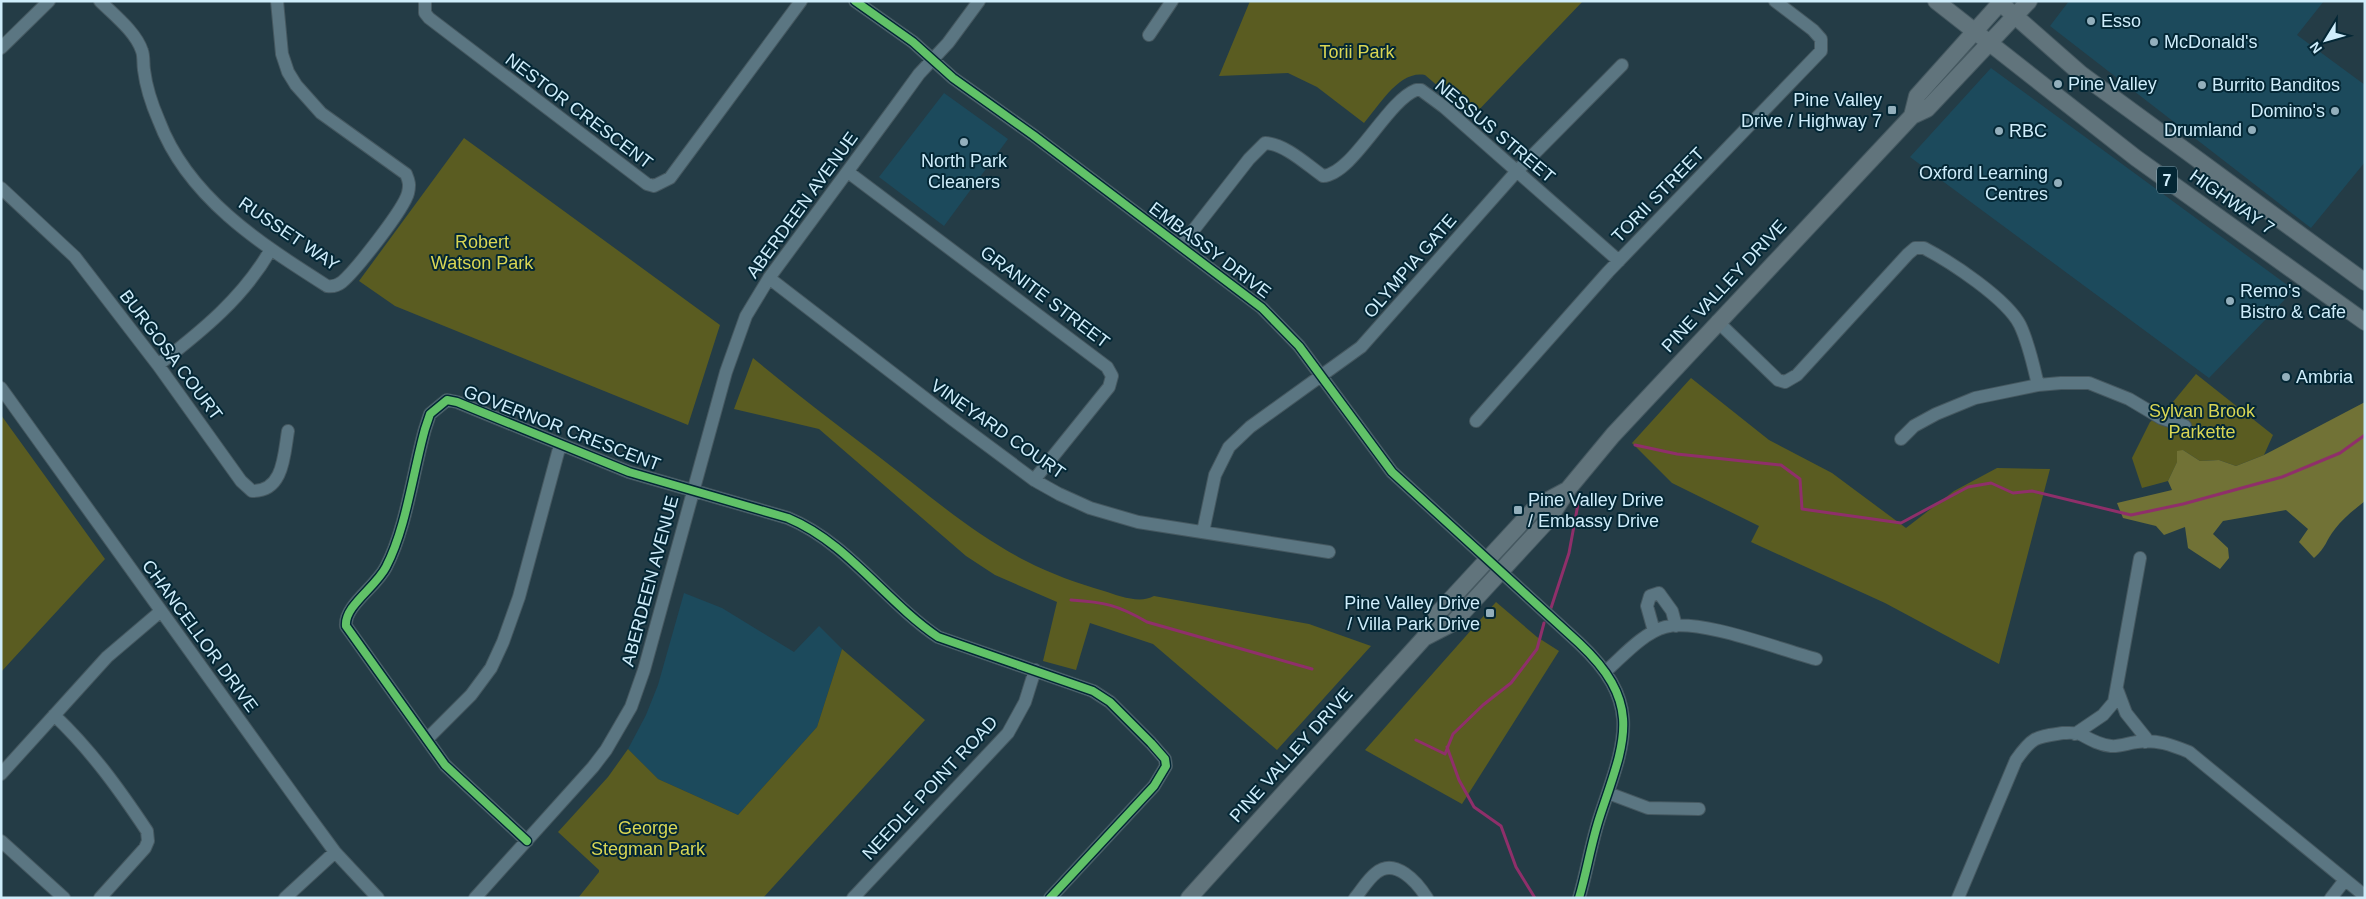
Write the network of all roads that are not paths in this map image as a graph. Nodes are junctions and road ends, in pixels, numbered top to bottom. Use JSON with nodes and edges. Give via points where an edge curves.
{"nodes":[{"id":1,"x":49,"y":1,"type":"edge"},
{"id":2,"x":100,"y":1,"type":"edge"},
{"id":3,"x":277,"y":1,"type":"edge"},
{"id":4,"x":425,"y":1,"type":"edge"},
{"id":5,"x":801,"y":1,"type":"edge"},
{"id":6,"x":855,"y":1,"type":"edge"},
{"id":7,"x":978,"y":1,"type":"edge"},
{"id":8,"x":1172,"y":1,"type":"edge"},
{"id":9,"x":1775,"y":1,"type":"edge"},
{"id":10,"x":1936,"y":1,"type":"edge"},
{"id":11,"x":2030,"y":1,"type":"edge"},
{"id":12,"x":2000,"y":2,"type":"edge"},
{"id":13,"x":2015,"y":16,"type":"junction"},
{"id":14,"x":1976,"y":32,"type":"junction"},
{"id":15,"x":1149,"y":36,"type":"dead end"},
{"id":16,"x":1990,"y":44,"type":"junction"},
{"id":17,"x":1,"y":48,"type":"edge"},
{"id":18,"x":933,"y":60,"type":"junction"},
{"id":19,"x":1622,"y":65,"type":"dead end"},
{"id":20,"x":1912,"y":116,"type":"junction"},
{"id":21,"x":1517,"y":171,"type":"junction"},
{"id":22,"x":848,"y":172,"type":"junction"},
{"id":23,"x":1,"y":188,"type":"edge"},
{"id":24,"x":1181,"y":246,"type":"junction"},
{"id":25,"x":271,"y":249,"type":"junction"},
{"id":26,"x":1619,"y":261,"type":"junction"},
{"id":27,"x":769,"y":278,"type":"junction"},
{"id":28,"x":2365,"y":282,"type":"edge"},
{"id":29,"x":1717,"y":321,"type":"junction"},
{"id":30,"x":2365,"y":322,"type":"edge"},
{"id":31,"x":158,"y":365,"type":"junction"},
{"id":32,"x":1321,"y":376,"type":"junction"},
{"id":33,"x":2038,"y":384,"type":"junction"},
{"id":34,"x":1,"y":388,"type":"edge"},
{"id":35,"x":1476,"y":421,"type":"dead end"},
{"id":36,"x":2185,"y":426,"type":"dead end"},
{"id":37,"x":288,"y":431,"type":"dead end"},
{"id":38,"x":1901,"y":439,"type":"dead end"},
{"id":39,"x":560,"y":445,"type":"junction"},
{"id":40,"x":1034,"y":480,"type":"junction"},
{"id":41,"x":1569,"y":488,"type":"junction"},
{"id":42,"x":693,"y":492,"type":"junction"},
{"id":43,"x":1203,"y":532,"type":"junction"},
{"id":44,"x":1329,"y":552,"type":"dead end"},
{"id":45,"x":2140,"y":558,"type":"dead end"},
{"id":46,"x":1487,"y":561,"type":"junction"},
{"id":47,"x":1500,"y":572,"type":"junction"},
{"id":48,"x":161,"y":611,"type":"junction"},
{"id":49,"x":1676,"y":626,"type":"junction"},
{"id":50,"x":1654,"y":631,"type":"junction"},
{"id":51,"x":1424,"y":638,"type":"junction"},
{"id":52,"x":1816,"y":659,"type":"dead end"},
{"id":53,"x":1035,"y":670,"type":"junction"},
{"id":54,"x":1606,"y":670,"type":"junction"},
{"id":55,"x":2117,"y":688,"type":"junction"},
{"id":56,"x":54,"y":716,"type":"junction"},
{"id":57,"x":2075,"y":734,"type":"junction"},
{"id":58,"x":428,"y":739,"type":"junction"},
{"id":59,"x":2145,"y":742,"type":"junction"},
{"id":60,"x":1,"y":774,"type":"edge"},
{"id":61,"x":1608,"y":793,"type":"junction"},
{"id":62,"x":1699,"y":810,"type":"dead end"},
{"id":63,"x":1,"y":841,"type":"edge"},
{"id":64,"x":527,"y":841,"type":"junction"},
{"id":65,"x":335,"y":852,"type":"junction"},
{"id":66,"x":2345,"y":880,"type":"junction"},
{"id":67,"x":2365,"y":896,"type":"edge"},
{"id":68,"x":64,"y":898,"type":"edge"},
{"id":69,"x":100,"y":898,"type":"edge"},
{"id":70,"x":286,"y":898,"type":"edge"},
{"id":71,"x":378,"y":898,"type":"edge"},
{"id":72,"x":475,"y":898,"type":"edge"},
{"id":73,"x":853,"y":898,"type":"edge"},
{"id":74,"x":1050,"y":898,"type":"edge"},
{"id":75,"x":1189,"y":898,"type":"edge"},
{"id":76,"x":1355,"y":898,"type":"edge"},
{"id":77,"x":1427,"y":898,"type":"edge"},
{"id":78,"x":1579,"y":898,"type":"edge"},
{"id":79,"x":1958,"y":898,"type":"edge"},
{"id":80,"x":2331,"y":898,"type":"edge"}],
"edges":[{"from":1,"to":17,"type":"street"},
{"from":2,"to":25,"type":"street","name":"RUSSET WAY","via":[[132,34],[142,51],[144,71],[158,120],[179,162],[210,199]]},
{"from":3,"to":25,"type":"street","name":"RUSSET WAY","via":[[282,54],[296,86],[321,112],[406,174],[410,182],[408,195],[394,218],[340,284],[334,287],[327,286]]},
{"from":4,"to":5,"type":"street","name":"NESTOR CRESCENT","via":[[425,13],[429,18],[647,184],[654,186],[670,178]]},
{"from":6,"to":18,"type":"street","name":"EMBASSY DRIVE"},
{"from":7,"to":18,"type":"street","name":"ABERDEEN AVENUE"},
{"from":8,"to":15,"type":"street"},
{"from":9,"to":26,"type":"street","name":"TORII STREET","via":[[1813,30],[1821,39],[1821,51]]},
{"from":10,"to":14,"type":"main road","name":"HIGHWAY 7","number":"7"},
{"from":11,"to":13,"type":"main road","name":"PINE VALLEY DRIVE"},
{"from":12,"to":13,"type":"main road","name":"HIGHWAY 7","number":"7"},
{"from":12,"to":14,"type":"main road","name":"PINE VALLEY DRIVE"},
{"from":13,"to":16,"type":"main road","name":"PINE VALLEY DRIVE"},
{"from":13,"to":28,"type":"main road","name":"HIGHWAY 7","number":"7","via":[[2081,74]]},
{"from":14,"to":16,"type":"main road","name":"HIGHWAY 7","number":"7"},
{"from":14,"to":20,"type":"main road","name":"PINE VALLEY DRIVE","via":[[1916,96]]},
{"from":16,"to":20,"type":"main road","name":"PINE VALLEY DRIVE","via":[[1928,109]]},
{"from":16,"to":30,"type":"main road","name":"HIGHWAY 7","number":"7","via":[[2136,158]]},
{"from":18,"to":22,"type":"street","name":"ABERDEEN AVENUE"},
{"from":18,"to":24,"type":"street","name":"EMBASSY DRIVE"},
{"from":19,"to":21,"type":"street","name":"OLYMPIA GATE"},
{"from":20,"to":29,"type":"main road","name":"PINE VALLEY DRIVE"},
{"from":21,"to":24,"type":"street","name":"NESSUS STREET","via":[[1444,107],[1421,90],[1416,90],[1402,100],[1344,164],[1328,175],[1323,176],[1285,148],[1265,143]]},
{"from":21,"to":26,"type":"street","name":"NESSUS STREET"},
{"from":21,"to":32,"type":"street","name":"OLYMPIA GATE","via":[[1361,348]]},
{"from":22,"to":27,"type":"street","name":"ABERDEEN AVENUE"},
{"from":22,"to":40,"type":"street","name":"GRANITE STREET","via":[[1107,367],[1112,376],[1109,387]]},
{"from":23,"to":31,"type":"street","name":"BURGOSA COURT","via":[[75,257]]},
{"from":24,"to":32,"type":"street","name":"EMBASSY DRIVE","via":[[1278,322]]},
{"from":25,"to":31,"type":"street","via":[[236,298],[209,325]]},
{"from":26,"to":35,"type":"street","name":"TORII STREET"},
{"from":27,"to":40,"type":"street","name":"VINEYARD COURT"},
{"from":27,"to":42,"type":"street","name":"ABERDEEN AVENUE","via":[[746,316],[732,353]]},
{"from":29,"to":33,"type":"street","via":[[1778,380],[1790,380],[1908,254],[1915,248],[1924,248],[1992,294],[2010,311],[2026,338]]},
{"from":29,"to":41,"type":"main road","name":"PINE VALLEY DRIVE","via":[[1612,435]]},
{"from":31,"to":37,"type":"street","name":"BURGOSA COURT","via":[[241,481],[252,491],[267,488],[280,475]]},
{"from":32,"to":43,"type":"street","name":"OLYMPIA GATE","via":[[1250,426],[1229,447],[1215,475]]},
{"from":32,"to":46,"type":"street","name":"EMBASSY DRIVE","via":[[1392,472]]},
{"from":33,"to":36,"type":"street","via":[[2089,383],[2129,398],[2161,418]]},
{"from":33,"to":38,"type":"street","via":[[1975,398],[1928,418]]},
{"from":34,"to":48,"type":"street","name":"CHANCELLOR DRIVE"},
{"from":39,"to":42,"type":"street","name":"GOVERNOR CRESCENT"},
{"from":39,"to":58,"type":"street","via":[[519,597],[503,642],[491,668],[471,695]]},
{"from":39,"to":58,"type":"street","name":"GOVERNOR CRESCENT","via":[[457,402],[447,400],[430,414],[396,547],[375,585],[351,608],[346,618],[346,626],[353,638]]},
{"from":40,"to":43,"type":"street","name":"VINEYARD COURT","via":[[1107,514]]},
{"from":41,"to":46,"type":"main road","name":"PINE VALLEY DRIVE","via":[[1537,506]]},
{"from":41,"to":47,"type":"main road","name":"PINE VALLEY DRIVE","via":[[1549,519]]},
{"from":42,"to":53,"type":"street","name":"GOVERNOR CRESCENT","via":[[806,525],[830,541],[938,637]]},
{"from":42,"to":64,"type":"street","name":"ABERDEEN AVENUE","via":[[644,670],[625,720],[593,767]]},
{"from":43,"to":44,"type":"street","name":"VINEYARD COURT"},
{"from":45,"to":55,"type":"street"},
{"from":46,"to":47,"type":"street","name":"EMBASSY DRIVE"},
{"from":46,"to":51,"type":"main road","name":"PINE VALLEY DRIVE","via":[[1439,612]]},
{"from":47,"to":51,"type":"main road","name":"PINE VALLEY DRIVE","via":[[1453,623]]},
{"from":47,"to":54,"type":"street","name":"EMBASSY DRIVE"},
{"from":48,"to":56,"type":"street","via":[[107,657]]},
{"from":48,"to":65,"type":"street","name":"CHANCELLOR DRIVE"},
{"from":49,"to":50,"type":"street"},
{"from":49,"to":50,"type":"street","via":[[1672,611],[1659,593],[1650,596],[1647,606]]},
{"from":49,"to":52,"type":"street","via":[[1709,629]]},
{"from":50,"to":54,"type":"street"},
{"from":51,"to":75,"type":"main road","name":"PINE VALLEY DRIVE"},
{"from":53,"to":73,"type":"street","name":"NEEDLE POINT ROAD","via":[[1025,702],[1008,733]]},
{"from":53,"to":74,"type":"street","name":"GOVERNOR CRESCENT","via":[[1078,684],[1110,702],[1151,743],[1166,766],[1154,786]]},
{"from":54,"to":61,"type":"street","name":"EMBASSY DRIVE","via":[[1617,692],[1624,725],[1621,751]]},
{"from":55,"to":57,"type":"street","via":[[2114,702],[2103,715]]},
{"from":55,"to":59,"type":"street","via":[[2126,713],[2146,738]]},
{"from":56,"to":60,"type":"street"},
{"from":56,"to":69,"type":"street","via":[[96,759],[147,831],[145,848]]},
{"from":57,"to":59,"type":"street","via":[[2112,747]]},
{"from":57,"to":79,"type":"street","via":[[2054,732],[2035,739],[2016,760]]},
{"from":58,"to":64,"type":"street","name":"GOVERNOR CRESCENT","via":[[451,771]]},
{"from":59,"to":66,"type":"street","via":[[2167,743],[2189,752]]},
{"from":61,"to":62,"type":"street","via":[[1648,808]]},
{"from":61,"to":78,"type":"street","name":"EMBASSY DRIVE"},
{"from":63,"to":68,"type":"street"},
{"from":64,"to":72,"type":"street","name":"ABERDEEN AVENUE"},
{"from":65,"to":70,"type":"street"},
{"from":65,"to":71,"type":"street","name":"CHANCELLOR DRIVE"},
{"from":66,"to":67,"type":"street"},
{"from":66,"to":80,"type":"street"},
{"from":76,"to":77,"type":"street","via":[[1377,872],[1386,868],[1402,871]]}]}
